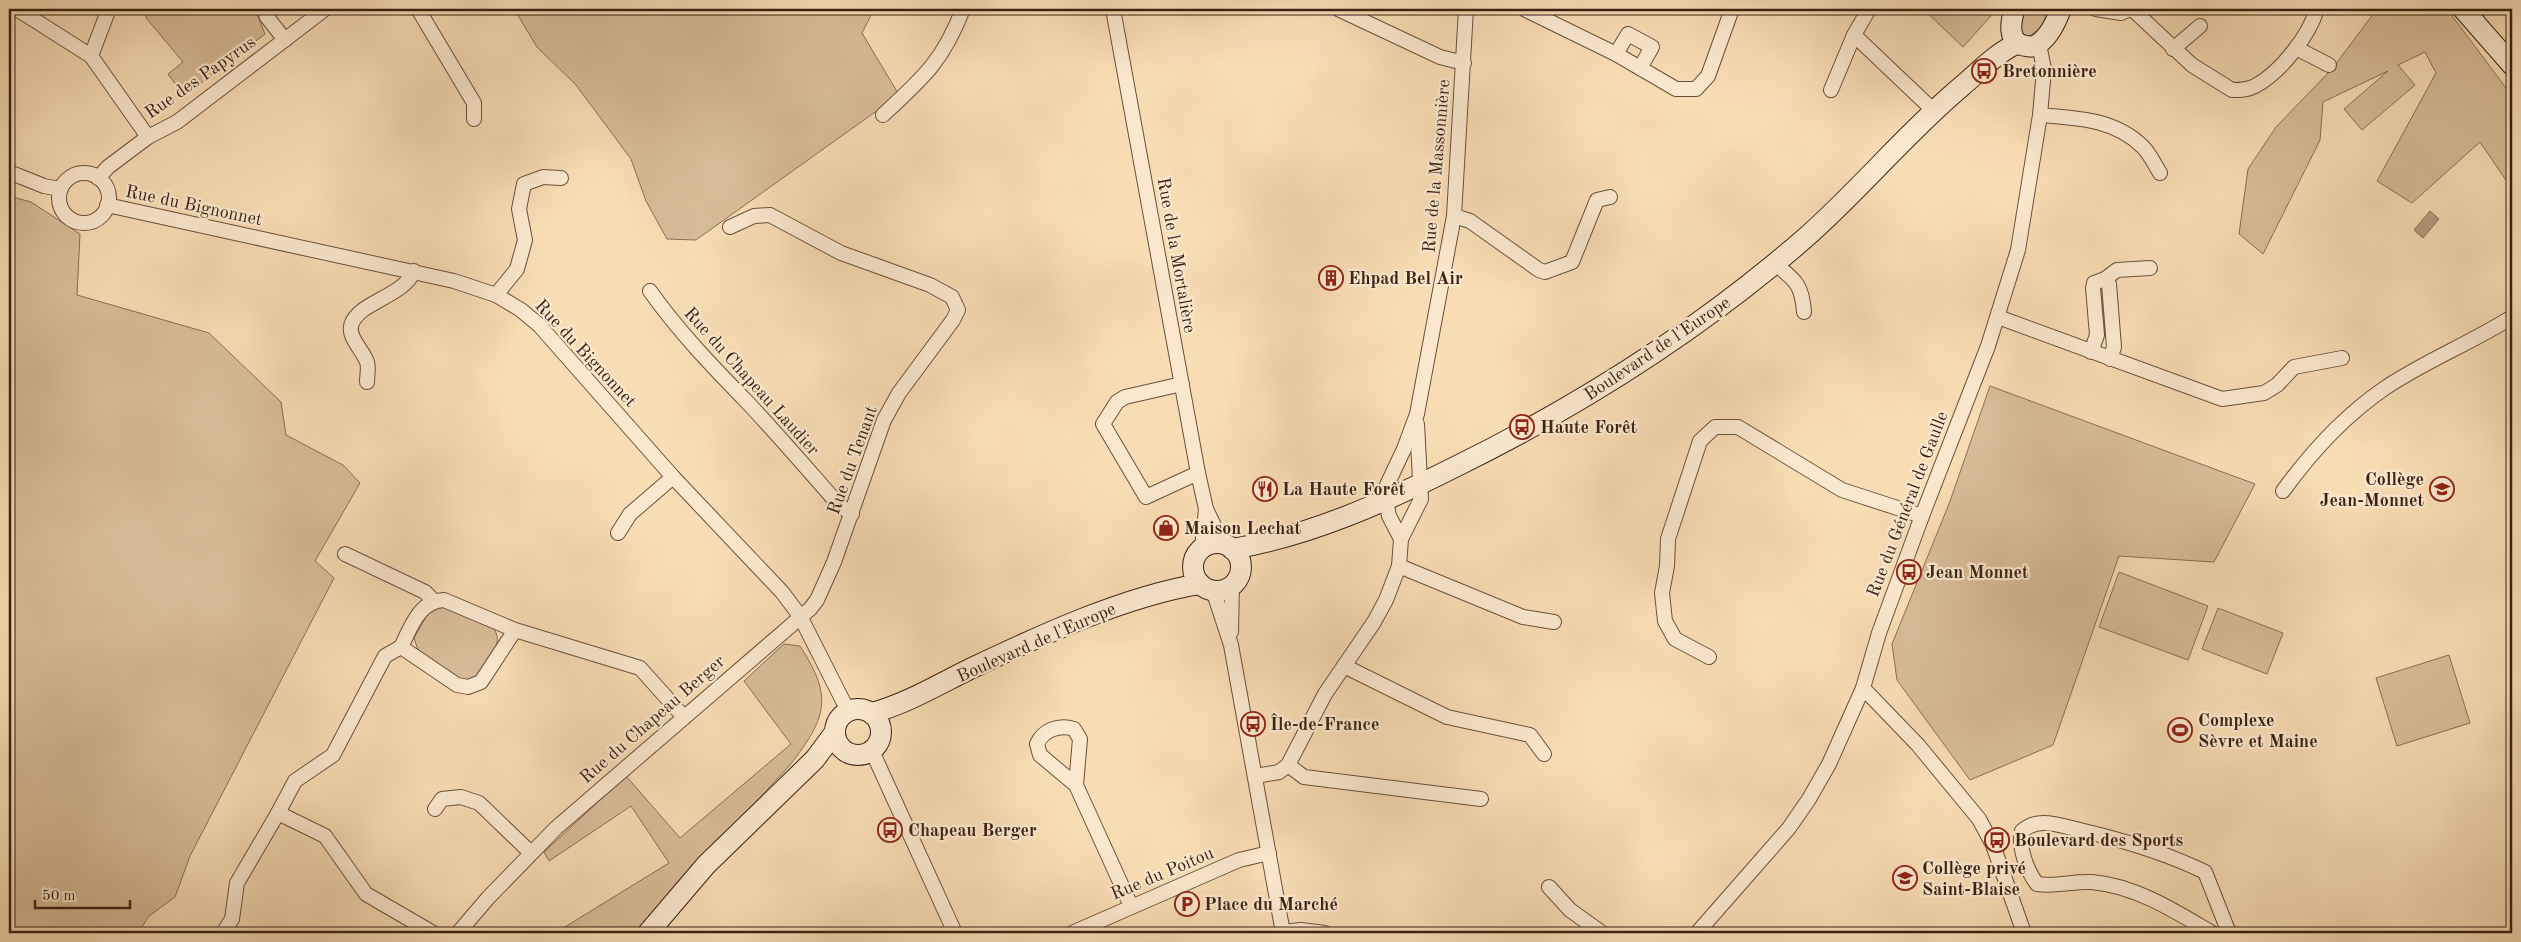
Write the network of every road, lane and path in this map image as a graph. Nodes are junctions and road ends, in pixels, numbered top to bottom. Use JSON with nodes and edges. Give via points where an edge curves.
{"nodes":[{"id":1,"x":17,"y":9,"type":"edge"},
{"id":2,"x":106,"y":9,"type":"edge"},
{"id":3,"x":264,"y":9,"type":"edge"},
{"id":4,"x":325,"y":9,"type":"edge"},
{"id":5,"x":418,"y":9,"type":"edge"},
{"id":6,"x":963,"y":9,"type":"edge"},
{"id":7,"x":1113,"y":9,"type":"edge"},
{"id":8,"x":1338,"y":9,"type":"edge"},
{"id":9,"x":1466,"y":9,"type":"edge"},
{"id":10,"x":1524,"y":9,"type":"edge"},
{"id":11,"x":1732,"y":9,"type":"edge"},
{"id":12,"x":1868,"y":9,"type":"edge"},
{"id":13,"x":2061,"y":9,"type":"edge"},
{"id":14,"x":2096,"y":9,"type":"edge"},
{"id":15,"x":2131,"y":9,"type":"edge"},
{"id":16,"x":2317,"y":9,"type":"edge"},
{"id":17,"x":2463,"y":9,"type":"edge"},
{"id":18,"x":2013,"y":16,"type":"edge"},
{"id":19,"x":2200,"y":26,"type":"dead end"},
{"id":20,"x":1854,"y":34,"type":"junction"},
{"id":21,"x":285,"y":40,"type":"junction"},
{"id":22,"x":2018,"y":43,"type":"junction"},
{"id":23,"x":2039,"y":44,"type":"junction"},
{"id":24,"x":2296,"y":48,"type":"junction"},
{"id":25,"x":2173,"y":49,"type":"junction"},
{"id":26,"x":1616,"y":54,"type":"junction"},
{"id":27,"x":91,"y":56,"type":"junction"},
{"id":28,"x":1464,"y":63,"type":"junction"},
{"id":29,"x":2329,"y":65,"type":"dead end"},
{"id":30,"x":2512,"y":65,"type":"edge"},
{"id":31,"x":1640,"y":68,"type":"junction"},
{"id":32,"x":1831,"y":90,"type":"dead end"},
{"id":33,"x":1950,"y":95,"type":"junction"},
{"id":34,"x":1934,"y":111,"type":"junction"},
{"id":35,"x":883,"y":115,"type":"dead end"},
{"id":36,"x":2040,"y":115,"type":"junction"},
{"id":37,"x":474,"y":119,"type":"dead end"},
{"id":38,"x":148,"y":137,"type":"junction"},
{"id":39,"x":9,"y":172,"type":"edge"},
{"id":40,"x":2160,"y":173,"type":"dead end"},
{"id":41,"x":98,"y":178,"type":"junction"},
{"id":42,"x":561,"y":178,"type":"dead end"},
{"id":43,"x":60,"y":189,"type":"junction"},
{"id":44,"x":1610,"y":197,"type":"dead end"},
{"id":45,"x":107,"y":205,"type":"junction"},
{"id":46,"x":1454,"y":216,"type":"junction"},
{"id":47,"x":730,"y":227,"type":"dead end"},
{"id":48,"x":1774,"y":263,"type":"junction"},
{"id":49,"x":2150,"y":268,"type":"dead end"},
{"id":50,"x":414,"y":271,"type":"junction"},
{"id":51,"x":2105,"y":279,"type":"junction"},
{"id":52,"x":650,"y":291,"type":"dead end"},
{"id":53,"x":496,"y":295,"type":"junction"},
{"id":54,"x":1804,"y":312,"type":"dead end"},
{"id":55,"x":1998,"y":317,"type":"junction"},
{"id":56,"x":2512,"y":317,"type":"edge"},
{"id":57,"x":2091,"y":352,"type":"junction"},
{"id":58,"x":2342,"y":358,"type":"dead end"},
{"id":59,"x":2110,"y":359,"type":"junction"},
{"id":60,"x":367,"y":382,"type":"dead end"},
{"id":61,"x":1182,"y":384,"type":"junction"},
{"id":62,"x":1417,"y":414,"type":"junction"},
{"id":63,"x":1198,"y":473,"type":"junction"},
{"id":64,"x":673,"y":477,"type":"junction"},
{"id":65,"x":1422,"y":484,"type":"junction"},
{"id":66,"x":2283,"y":491,"type":"dead end"},
{"id":67,"x":1386,"y":500,"type":"junction"},
{"id":68,"x":1206,"y":509,"type":"junction"},
{"id":69,"x":852,"y":514,"type":"junction"},
{"id":70,"x":1922,"y":516,"type":"junction"},
{"id":71,"x":618,"y":533,"type":"dead end"},
{"id":72,"x":1286,"y":537,"type":"junction"},
{"id":73,"x":1401,"y":539,"type":"junction"},
{"id":74,"x":1227,"y":546,"type":"junction"},
{"id":75,"x":345,"y":554,"type":"dead end"},
{"id":76,"x":1198,"y":555,"type":"junction"},
{"id":77,"x":1399,"y":566,"type":"junction"},
{"id":78,"x":1236,"y":576,"type":"junction"},
{"id":79,"x":1206,"y":587,"type":"junction"},
{"id":80,"x":1143,"y":596,"type":"junction"},
{"id":81,"x":433,"y":600,"type":"junction"},
{"id":82,"x":800,"y":616,"type":"junction"},
{"id":83,"x":1554,"y":622,"type":"dead end"},
{"id":84,"x":515,"y":630,"type":"junction"},
{"id":85,"x":1231,"y":645,"type":"junction"},
{"id":86,"x":401,"y":647,"type":"junction"},
{"id":87,"x":1709,"y":657,"type":"dead end"},
{"id":88,"x":1344,"y":666,"type":"junction"},
{"id":89,"x":1863,"y":688,"type":"junction"},
{"id":90,"x":848,"y":711,"type":"junction"},
{"id":91,"x":683,"y":716,"type":"junction"},
{"id":92,"x":877,"y":722,"type":"junction"},
{"id":93,"x":835,"y":732,"type":"junction"},
{"id":94,"x":872,"y":750,"type":"junction"},
{"id":95,"x":852,"y":754,"type":"junction"},
{"id":96,"x":1544,"y":754,"type":"dead end"},
{"id":97,"x":1288,"y":765,"type":"junction"},
{"id":98,"x":1256,"y":776,"type":"junction"},
{"id":99,"x":1076,"y":785,"type":"dead end"},
{"id":100,"x":1481,"y":798,"type":"dead end"},
{"id":101,"x":773,"y":800,"type":"junction"},
{"id":102,"x":435,"y":810,"type":"dead end"},
{"id":103,"x":278,"y":814,"type":"junction"},
{"id":104,"x":532,"y":853,"type":"junction"},
{"id":105,"x":1269,"y":853,"type":"junction"},
{"id":106,"x":1549,"y":887,"type":"dead end"},
{"id":107,"x":1131,"y":906,"type":"junction"},
{"id":108,"x":223,"y":933,"type":"edge"},
{"id":109,"x":433,"y":933,"type":"edge"},
{"id":110,"x":458,"y":933,"type":"edge"},
{"id":111,"x":648,"y":933,"type":"edge"},
{"id":112,"x":955,"y":933,"type":"edge"},
{"id":113,"x":1072,"y":933,"type":"edge"},
{"id":114,"x":1283,"y":933,"type":"edge"},
{"id":115,"x":1325,"y":933,"type":"edge"},
{"id":116,"x":1602,"y":933,"type":"edge"},
{"id":117,"x":1697,"y":933,"type":"edge"},
{"id":118,"x":2024,"y":933,"type":"edge"},
{"id":119,"x":2212,"y":933,"type":"edge"},
{"id":120,"x":2229,"y":933,"type":"edge"}],
"edges":[{"from":1,"to":27,"type":"street"},
{"from":2,"to":27,"type":"street"},
{"from":3,"to":21,"type":"street"},
{"from":4,"to":21,"type":"street","name":"Rue des Papyrus"},
{"from":5,"to":37,"type":"street","via":[[474,103]]},
{"from":6,"to":35,"type":"street","via":[[947,46],[926,76]]},
{"from":7,"to":61,"type":"street","name":"Rue de la Mortalière"},
{"from":8,"to":28,"type":"street","via":[[1440,56]]},
{"from":9,"to":28,"type":"street","name":"Rue de la Massonnière"},
{"from":10,"to":26,"type":"street"},
{"from":11,"to":31,"type":"street","via":[[1708,76],[1696,89],[1676,89]]},
{"from":12,"to":20,"type":"street"},
{"from":13,"to":23,"type":"street","via":[[2053,27]]},
{"from":14,"to":15,"type":"street","via":[[2121,13]]},
{"from":15,"to":25,"type":"street"},
{"from":16,"to":24,"type":"street"},
{"from":17,"to":30,"type":"street"},
{"from":18,"to":22,"type":"street","via":[[2013,36]]},
{"from":18,"to":33,"type":"street","name":"Boulevard de l'Europe"},
{"from":19,"to":25,"type":"street"},
{"from":20,"to":32,"type":"street"},
{"from":20,"to":34,"type":"street"},
{"from":21,"to":38,"type":"street","name":"Rue des Papyrus","via":[[177,122]]},
{"from":22,"to":23,"type":"street","via":[[2029,47]]},
{"from":22,"to":33,"type":"street","name":"Boulevard de l'Europe","via":[[2004,50]]},
{"from":23,"to":36,"type":"street","name":"Rue du Général de Gaulle","via":[[2044,69]]},
{"from":24,"to":25,"type":"street","via":[[2255,86],[2232,90],[2198,70]]},
{"from":24,"to":29,"type":"street"},
{"from":26,"to":31,"type":"street"},
{"from":26,"to":31,"type":"street","via":[[1628,34],[1652,46]]},
{"from":27,"to":38,"type":"street"},
{"from":28,"to":46,"type":"street","name":"Rue de la Massonnière"},
{"from":33,"to":34,"type":"street","name":"Boulevard de l'Europe"},
{"from":34,"to":48,"type":"street","name":"Boulevard de l'Europe","via":[[1804,239]]},
{"from":36,"to":40,"type":"street","via":[[2098,121],[2118,128],[2143,148]]},
{"from":36,"to":55,"type":"street","name":"Rue du Général de Gaulle","via":[[2020,242]]},
{"from":38,"to":41,"type":"street","name":"Rue des Papyrus"},
{"from":39,"to":43,"type":"street"},
{"from":41,"to":43,"type":"street","via":[[76,174]]},
{"from":41,"to":45,"type":"street","via":[[107,190]]},
{"from":42,"to":53,"type":"street","via":[[543,177],[524,184],[518,209],[525,240],[517,269]]},
{"from":43,"to":45,"type":"street","via":[[60,204],[68,217],[75,221],[98,218]]},
{"from":44,"to":46,"type":"street","via":[[1597,200],[1572,262],[1545,272],[1470,221]]},
{"from":45,"to":50,"type":"street","name":"Rue du Bignonnet"},
{"from":46,"to":62,"type":"street","name":"Rue de la Massonnière"},
{"from":47,"to":69,"type":"street","name":"Rue du Tenant","via":[[754,216],[770,215],[841,253],[930,285],[952,297],[958,310],[884,420]]},
{"from":48,"to":54,"type":"street","via":[[1802,290]]},
{"from":48,"to":65,"type":"street","name":"Boulevard de l'Europe","via":[[1695,325],[1622,376],[1524,433]]},
{"from":49,"to":51,"type":"street","via":[[2117,270]]},
{"from":50,"to":53,"type":"street","name":"Rue du Bignonnet"},
{"from":50,"to":60,"type":"street","via":[[395,292],[359,313],[351,323],[351,334],[368,364]]},
{"from":51,"to":57,"type":"street","via":[[2094,283],[2093,288],[2097,335]]},
{"from":51,"to":59,"type":"street","via":[[2109,284],[2114,347]]},
{"from":52,"to":69,"type":"street","name":"Rue du Chapeau Laudier","via":[[711,366],[839,505]]},
{"from":53,"to":64,"type":"street","name":"Rue du Bignonnet","via":[[539,325]]},
{"from":55,"to":57,"type":"street"},
{"from":55,"to":70,"type":"street","name":"Rue du Général de Gaulle"},
{"from":56,"to":66,"type":"street","via":[[2405,376],[2358,408],[2329,434]]},
{"from":57,"to":59,"type":"street"},
{"from":58,"to":59,"type":"street","via":[[2294,368],[2264,393],[2222,399]]},
{"from":61,"to":63,"type":"street","name":"Rue de la Mortalière"},
{"from":61,"to":63,"type":"street","via":[[1125,397],[1117,402],[1103,424],[1146,498]]},
{"from":62,"to":65,"type":"street","name":"Rue de la Massonnière","via":[[1417,450]]},
{"from":62,"to":67,"type":"street","name":"Rue de la Massonnière","via":[[1390,479]]},
{"from":63,"to":68,"type":"street","name":"Rue de la Mortalière"},
{"from":64,"to":71,"type":"street","via":[[630,514]]},
{"from":64,"to":82,"type":"street","name":"Rue du Bignonnet","via":[[782,592]]},
{"from":65,"to":67,"type":"street","name":"Boulevard de l'Europe"},
{"from":65,"to":73,"type":"street","name":"Rue de la Massonnière","via":[[1422,499]]},
{"from":67,"to":72,"type":"street","name":"Boulevard de l'Europe"},
{"from":67,"to":73,"type":"street","via":[[1389,516]]},
{"from":68,"to":74,"type":"street","name":"Rue de la Mortalière"},
{"from":68,"to":76,"type":"street","name":"Rue de la Mortalière"},
{"from":69,"to":82,"type":"street","name":"Rue du Tenant","via":[[816,600]]},
{"from":70,"to":87,"type":"street","via":[[1842,490],[1738,427],[1711,430],[1700,440],[1668,539],[1662,594],[1665,621],[1675,638]]},
{"from":70,"to":89,"type":"street","name":"Rue du Général de Gaulle","via":[[1879,632]]},
{"from":72,"to":74,"type":"street","name":"Boulevard de l'Europe"},
{"from":72,"to":78,"type":"street","name":"Boulevard de l'Europe","via":[[1263,550]]},
{"from":73,"to":77,"type":"street"},
{"from":74,"to":76,"type":"street","via":[[1212,544]]},
{"from":74,"to":78,"type":"street","via":[[1240,560]]},
{"from":75,"to":81,"type":"street","via":[[425,592]]},
{"from":76,"to":79,"type":"street","via":[[1193,570]]},
{"from":76,"to":80,"type":"street","name":"Boulevard de l'Europe","via":[[1174,577],[1149,589]]},
{"from":77,"to":83,"type":"street","via":[[1523,617]]},
{"from":77,"to":88,"type":"street","via":[[1374,622]]},
{"from":78,"to":79,"type":"street","via":[[1226,589]]},
{"from":78,"to":85,"type":"street"},
{"from":79,"to":80,"type":"street","name":"Boulevard de l'Europe"},
{"from":79,"to":85,"type":"street"},
{"from":80,"to":92,"type":"street","name":"Boulevard de l'Europe","via":[[1010,650]]},
{"from":81,"to":84,"type":"street","via":[[444,600]]},
{"from":81,"to":86,"type":"street","via":[[423,606]]},
{"from":82,"to":90,"type":"street","name":"Rue du Bignonnet"},
{"from":82,"to":91,"type":"street","name":"Rue du Chapeau Berger"},
{"from":84,"to":86,"type":"street","via":[[481,682],[468,688],[457,685]]},
{"from":84,"to":91,"type":"street","via":[[640,668]]},
{"from":85,"to":98,"type":"street"},
{"from":86,"to":103,"type":"street","via":[[385,656],[333,755],[295,781]]},
{"from":88,"to":96,"type":"street","via":[[1448,717],[1530,735]]},
{"from":88,"to":97,"type":"street","via":[[1325,694]]},
{"from":89,"to":117,"type":"street","name":"Rue du Général de Gaulle","via":[[1829,764],[1809,799],[1789,828]]},
{"from":89,"to":118,"type":"street","via":[[1922,749],[1984,825]]},
{"from":90,"to":92,"type":"street","via":[[860,709]]},
{"from":90,"to":93,"type":"street","via":[[838,722]]},
{"from":91,"to":104,"type":"street","name":"Rue du Chapeau Berger"},
{"from":92,"to":94,"type":"street","via":[[878,744]]},
{"from":93,"to":95,"type":"street","via":[[842,748]]},
{"from":93,"to":101,"type":"street","via":[[815,759]]},
{"from":94,"to":95,"type":"street","via":[[860,755]]},
{"from":94,"to":112,"type":"street"},
{"from":95,"to":101,"type":"street","via":[[830,762]]},
{"from":97,"to":98,"type":"street","via":[[1279,772]]},
{"from":97,"to":100,"type":"street","via":[[1304,777]]},
{"from":98,"to":105,"type":"street"},
{"from":99,"to":107,"type":"street"},
{"from":101,"to":111,"type":"street","via":[[706,865]]},
{"from":102,"to":104,"type":"street","via":[[442,799],[461,797],[479,803]]},
{"from":103,"to":108,"type":"street","via":[[237,883],[232,920]]},
{"from":103,"to":109,"type":"street","via":[[325,836],[366,894]]},
{"from":104,"to":110,"type":"street","name":"Rue du Chapeau Berger"},
{"from":105,"to":107,"type":"street","name":"Rue du Poitou","via":[[1239,860]]},
{"from":105,"to":114,"type":"street"},
{"from":106,"to":116,"type":"street","via":[[1570,910]]},
{"from":107,"to":113,"type":"street","name":"Rue du Poitou"},
{"from":114,"to":115,"type":"street","via":[[1301,930]]},
{"from":119,"to":120,"type":"street","via":[[2156,902],[2118,887],[2084,882],[2038,884],[2031,875],[2019,839],[2022,830],[2029,825],[2055,824],[2126,841],[2181,860],[2205,872]]}]}
